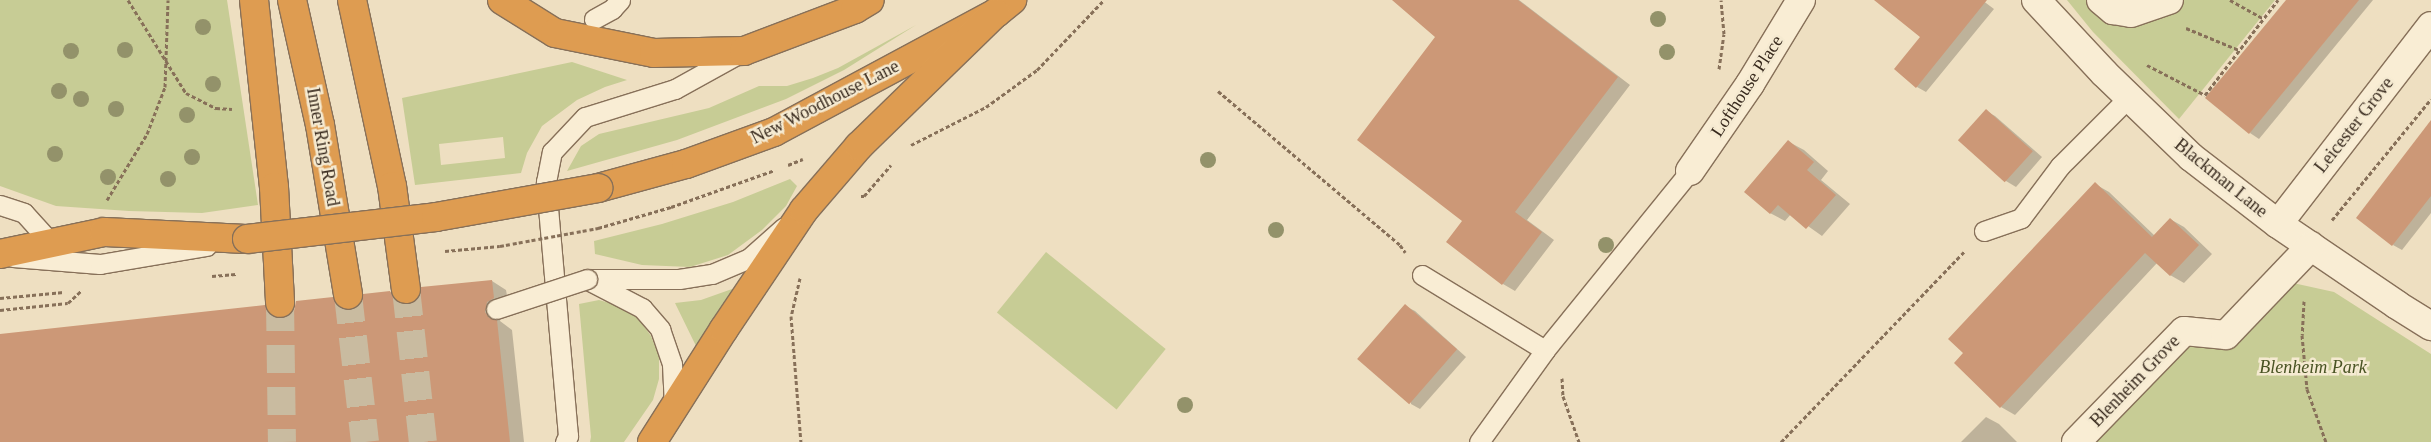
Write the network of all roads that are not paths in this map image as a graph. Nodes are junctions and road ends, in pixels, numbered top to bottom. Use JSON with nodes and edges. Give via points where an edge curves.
{"nodes":[{"id":1,"x":254,"y":0,"type":"edge"},
{"id":2,"x":292,"y":0,"type":"edge"},
{"id":3,"x":352,"y":0,"type":"edge"},
{"id":4,"x":502,"y":0,"type":"edge"},
{"id":5,"x":620,"y":0,"type":"edge"},
{"id":6,"x":870,"y":0,"type":"edge"},
{"id":7,"x":1801,"y":0,"type":"edge"},
{"id":8,"x":2036,"y":0,"type":"edge"},
{"id":9,"x":2101,"y":0,"type":"edge"},
{"id":10,"x":2164,"y":2,"type":"edge"},
{"id":11,"x":1004,"y":6,"type":"edge"},
{"id":12,"x":594,"y":19,"type":"dead end"},
{"id":13,"x":2431,"y":26,"type":"edge"},
{"id":14,"x":744,"y":51,"type":"junction"},
{"id":15,"x":2129,"y":97,"type":"junction"},
{"id":16,"x":1690,"y":171,"type":"joint"},
{"id":17,"x":0,"y":205,"type":"edge"},
{"id":18,"x":804,"y":210,"type":"junction"},
{"id":19,"x":2278,"y":224,"type":"junction"},
{"id":20,"x":1984,"y":231,"type":"road end"},
{"id":21,"x":247,"y":238,"type":"junction"},
{"id":22,"x":51,"y":243,"type":"junction"},
{"id":23,"x":2311,"y":246,"type":"junction"},
{"id":24,"x":0,"y":255,"type":"edge"},
{"id":25,"x":1422,"y":275,"type":"road end"},
{"id":26,"x":586,"y":279,"type":"junction"},
{"id":27,"x":406,"y":289,"type":"tunnel mouth"},
{"id":28,"x":348,"y":296,"type":"tunnel mouth"},
{"id":29,"x":280,"y":303,"type":"tunnel mouth"},
{"id":30,"x":496,"y":309,"type":"dead end"},
{"id":31,"x":2431,"y":326,"type":"edge"},
{"id":32,"x":1546,"y":350,"type":"junction"},
{"id":33,"x":674,"y":406,"type":"junction"},
{"id":34,"x":565,"y":442,"type":"edge"},
{"id":35,"x":652,"y":442,"type":"edge"},
{"id":36,"x":1479,"y":442,"type":"edge"},
{"id":37,"x":2076,"y":442,"type":"edge"}],
"edges":[{"from":1,"to":29,"type":"highway","via":[[274,187]]},
{"from":2,"to":28,"type":"highway","name":"Inner Ring Road","via":[[320,126]]},
{"from":3,"to":27,"type":"highway","via":[[392,186]]},
{"from":4,"to":14,"type":"highway","via":[[554,33],[654,53]]},
{"from":5,"to":12,"type":"lane","via":[[612,9]]},
{"from":6,"to":14,"type":"highway","via":[[855,9]]},
{"from":7,"to":16,"type":"street","name":"Lofthouse Place","via":[[1750,84]]},
{"from":8,"to":15,"type":"street","name":"Blackman Lane"},
{"from":9,"to":10,"type":"street","via":[[2113,10],[2131,13]]},
{"from":11,"to":18,"type":"highway","via":[[859,146]]},
{"from":11,"to":21,"type":"highway","name":"New Woodhouse Lane","bridge":true,"via":[[774,132],[686,164],[598,188],[436,217]]},
{"from":13,"to":19,"type":"street","name":"Leicester Grove"},
{"from":14,"to":34,"type":"lane","via":[[675,89],[585,117],[552,152],[546,182],[568,436]]},
{"from":15,"to":19,"type":"street","name":"Blackman Lane","via":[[2191,157]]},
{"from":15,"to":20,"type":"lane","via":[[2060,166],[2021,218]]},
{"from":16,"to":32,"type":"lane"},
{"from":17,"to":22,"type":"lane","via":[[24,213]]},
{"from":18,"to":26,"type":"lane","via":[[748,259],[712,274],[679,279]]},
{"from":18,"to":33,"type":"highway"},
{"from":19,"to":23,"type":"street","name":"Blackman Lane"},
{"from":21,"to":22,"type":"highway","name":"New Woodhouse Lane","via":[[104,232]]},
{"from":21,"to":24,"type":"lane","via":[[100,264]]},
{"from":22,"to":24,"type":"highway","name":"New Woodhouse Lane"},
{"from":23,"to":31,"type":"street","name":"Blackman Lane"},
{"from":23,"to":37,"type":"street","name":"Blenheim Grove","via":[[2226,335],[2184,331]]},
{"from":25,"to":32,"type":"lane"},
{"from":26,"to":30,"type":"lane","bridge":true},
{"from":26,"to":33,"type":"lane","via":[[642,308],[660,329],[672,364]]},
{"from":32,"to":36,"type":"lane"},
{"from":33,"to":35,"type":"highway"}]}
